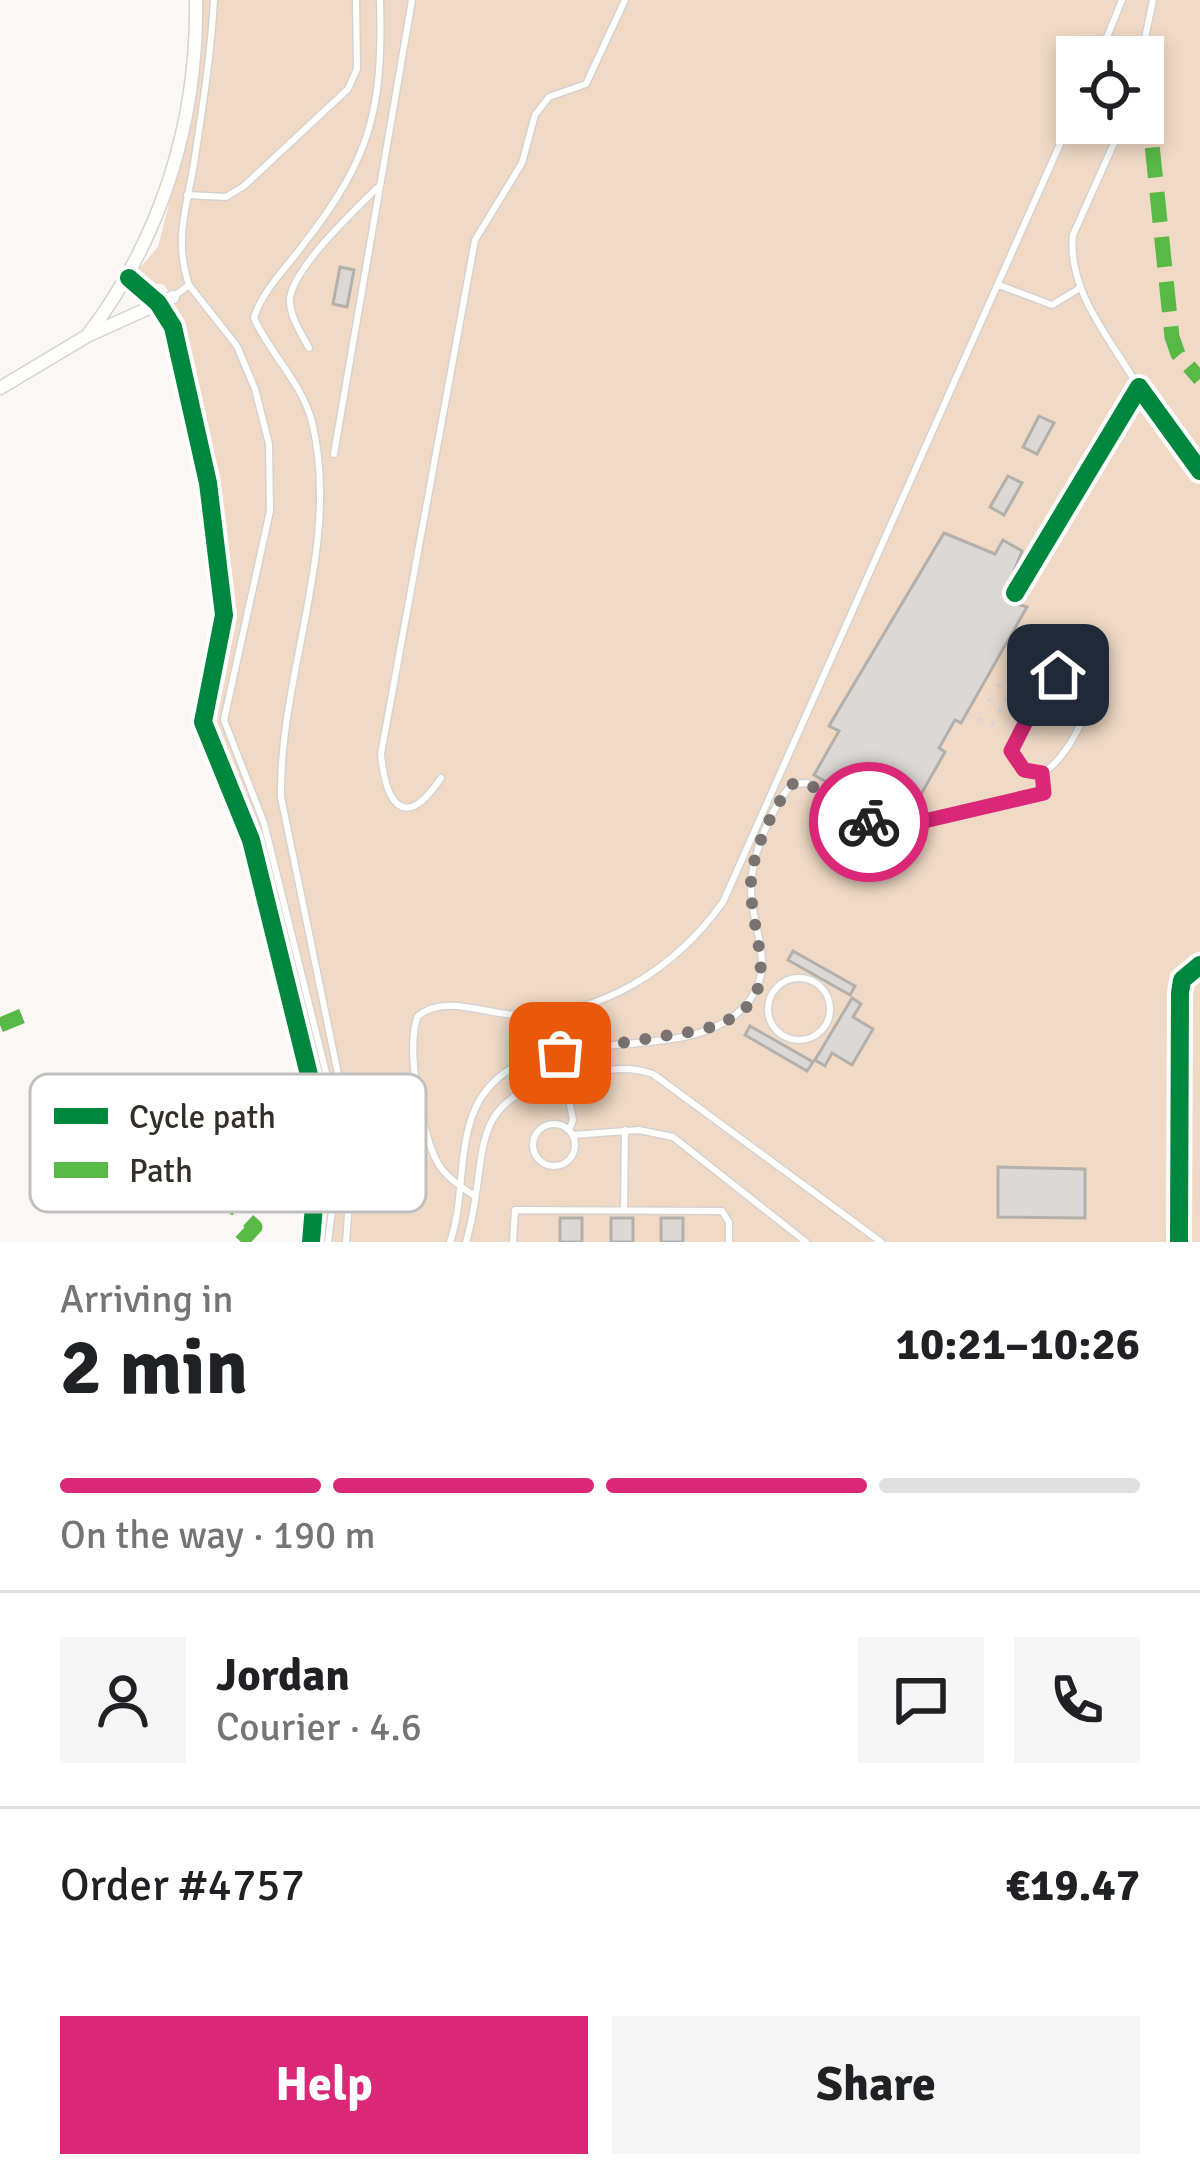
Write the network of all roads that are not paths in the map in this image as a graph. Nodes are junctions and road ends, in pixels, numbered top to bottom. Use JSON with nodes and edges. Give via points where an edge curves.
{"nodes":[{"id":1,"x":196,"y":0,"type":"edge"},
{"id":2,"x":214,"y":0,"type":"edge"},
{"id":3,"x":356,"y":0,"type":"edge"},
{"id":4,"x":380,"y":0,"type":"edge"},
{"id":5,"x":412,"y":0,"type":"edge"},
{"id":6,"x":625,"y":0,"type":"edge"},
{"id":7,"x":1122,"y":0,"type":"edge"},
{"id":8,"x":1153,"y":0,"type":"edge"},
{"id":9,"x":1108,"y":36,"type":"edge"},
{"id":10,"x":1146,"y":36,"type":"edge"},
{"id":11,"x":1060,"y":144,"type":"edge"},
{"id":12,"x":1114,"y":144,"type":"edge"},
{"id":13,"x":380,"y":185,"type":"junction"},
{"id":14,"x":187,"y":195,"type":"junction"},
{"id":15,"x":129,"y":278,"type":"junction"},
{"id":16,"x":190,"y":284,"type":"junction"},
{"id":17,"x":999,"y":285,"type":"junction"},
{"id":18,"x":1080,"y":288,"type":"junction"},
{"id":19,"x":173,"y":297,"type":"joint"},
{"id":20,"x":158,"y":303,"type":"junction"},
{"id":21,"x":87,"y":336,"type":"junction"},
{"id":22,"x":309,"y":348,"type":"dead end"},
{"id":23,"x":1139,"y":387,"type":"junction"},
{"id":24,"x":0,"y":388,"type":"edge"},
{"id":25,"x":334,"y":454,"type":"dead end"},
{"id":26,"x":1200,"y":471,"type":"edge"},
{"id":27,"x":1015,"y":593,"type":"dead end"},
{"id":28,"x":1042,"y":773,"type":"junction"},
{"id":29,"x":441,"y":778,"type":"dead end"},
{"id":30,"x":1200,"y":965,"type":"edge"},
{"id":31,"x":758,"y":986,"type":"junction"},
{"id":32,"x":771,"y":994,"type":"junction"},
{"id":33,"x":560,"y":1053,"type":"junction"},
{"id":34,"x":309,"y":1074,"type":"edge"},
{"id":35,"x":325,"y":1074,"type":"edge"},
{"id":36,"x":338,"y":1074,"type":"edge"},
{"id":37,"x":415,"y":1074,"type":"edge"},
{"id":38,"x":566,"y":1078,"type":"junction"},
{"id":39,"x":426,"y":1123,"type":"edge"},
{"id":40,"x":625,"y":1130,"type":"junction"},
{"id":41,"x":571,"y":1133,"type":"junction"},
{"id":42,"x":463,"y":1188,"type":"junction"},
{"id":43,"x":475,"y":1196,"type":"junction"},
{"id":44,"x":624,"y":1209,"type":"junction"},
{"id":45,"x":314,"y":1212,"type":"edge"},
{"id":46,"x":332,"y":1212,"type":"edge"},
{"id":47,"x":348,"y":1212,"type":"edge"},
{"id":48,"x":311,"y":1242,"type":"edge"},
{"id":49,"x":328,"y":1242,"type":"edge"},
{"id":50,"x":346,"y":1242,"type":"edge"},
{"id":51,"x":450,"y":1242,"type":"edge"},
{"id":52,"x":466,"y":1242,"type":"edge"},
{"id":53,"x":513,"y":1242,"type":"edge"},
{"id":54,"x":729,"y":1242,"type":"edge"},
{"id":55,"x":806,"y":1242,"type":"edge"},
{"id":56,"x":881,"y":1242,"type":"edge"},
{"id":57,"x":1179,"y":1242,"type":"edge"}],
"edges":[{"from":1,"to":15,"type":"street","via":[[180,146]]},
{"from":2,"to":14,"type":"lane"},
{"from":3,"to":14,"type":"lane","via":[[357,69],[348,89],[244,186],[226,197]]},
{"from":4,"to":36,"type":"lane","via":[[379,86],[364,154],[254,318],[305,404],[317,454],[316,526],[281,797]]},
{"from":5,"to":13,"type":"lane"},
{"from":6,"to":29,"type":"lane","via":[[586,84],[549,97],[535,115],[522,163],[475,240],[381,754],[385,793],[395,805],[427,800]]},
{"from":7,"to":9,"type":"lane"},
{"from":8,"to":10,"type":"lane"},
{"from":11,"to":17,"type":"lane"},
{"from":12,"to":18,"type":"lane","via":[[1073,235]]},
{"from":13,"to":22,"type":"lane","via":[[292,291]]},
{"from":13,"to":25,"type":"lane"},
{"from":14,"to":16,"type":"lane","via":[[179,255]]},
{"from":15,"to":20,"type":"street"},
{"from":15,"to":21,"type":"street"},
{"from":16,"to":19,"type":"lane"},
{"from":16,"to":35,"type":"lane","via":[[236,346],[268,444],[270,511],[224,720],[264,824]]},
{"from":17,"to":18,"type":"lane","via":[[1052,305]]},
{"from":17,"to":37,"type":"lane","via":[[707,923],[671,960],[595,1002],[518,1015],[444,1004],[418,1016],[410,1049]]},
{"from":18,"to":23,"type":"lane"},
{"from":19,"to":20,"type":"street"},
{"from":20,"to":21,"type":"street"},
{"from":20,"to":34,"type":"street","via":[[173,327],[190,394],[223,595],[203,701],[207,742],[251,840]]},
{"from":21,"to":24,"type":"street"},
{"from":23,"to":26,"type":"street"},
{"from":23,"to":27,"type":"street"},
{"from":28,"to":28,"type":"lane","via":[[1054,766],[1088,701],[1083,684],[1066,674],[1045,684],[1012,741],[1018,766]]},
{"from":28,"to":31,"type":"lane","via":[[1040,796],[884,830],[807,783],[792,784],[752,879],[764,956]]},
{"from":30,"to":57,"type":"street","via":[[1180,993]]},
{"from":31,"to":32,"type":"lane"},
{"from":31,"to":33,"type":"lane","via":[[745,1006],[714,1026]]},
{"from":32,"to":32,"type":"lane","via":[[768,1017],[788,1039],[810,1039],[826,1024],[829,1002],[810,980],[788,980]]},
{"from":33,"to":38,"type":"lane"},
{"from":33,"to":42,"type":"lane","via":[[519,1063],[490,1085],[474,1111]]},
{"from":38,"to":41,"type":"lane"},
{"from":38,"to":43,"type":"lane","via":[[507,1096],[493,1115]]},
{"from":38,"to":56,"type":"lane","via":[[623,1067],[653,1074]]},
{"from":39,"to":42,"type":"lane","via":[[439,1166]]},
{"from":40,"to":41,"type":"lane"},
{"from":40,"to":44,"type":"lane"},
{"from":40,"to":55,"type":"lane","via":[[673,1137]]},
{"from":41,"to":41,"type":"lane","via":[[559,1124],[541,1127],[534,1155],[548,1166],[566,1163],[575,1147]]},
{"from":42,"to":43,"type":"lane"},
{"from":42,"to":51,"type":"lane"},
{"from":43,"to":52,"type":"lane"},
{"from":44,"to":53,"type":"lane","via":[[515,1210]]},
{"from":44,"to":54,"type":"lane","via":[[722,1211]]},
{"from":45,"to":48,"type":"street"},
{"from":46,"to":49,"type":"lane"},
{"from":47,"to":50,"type":"lane"}]}
